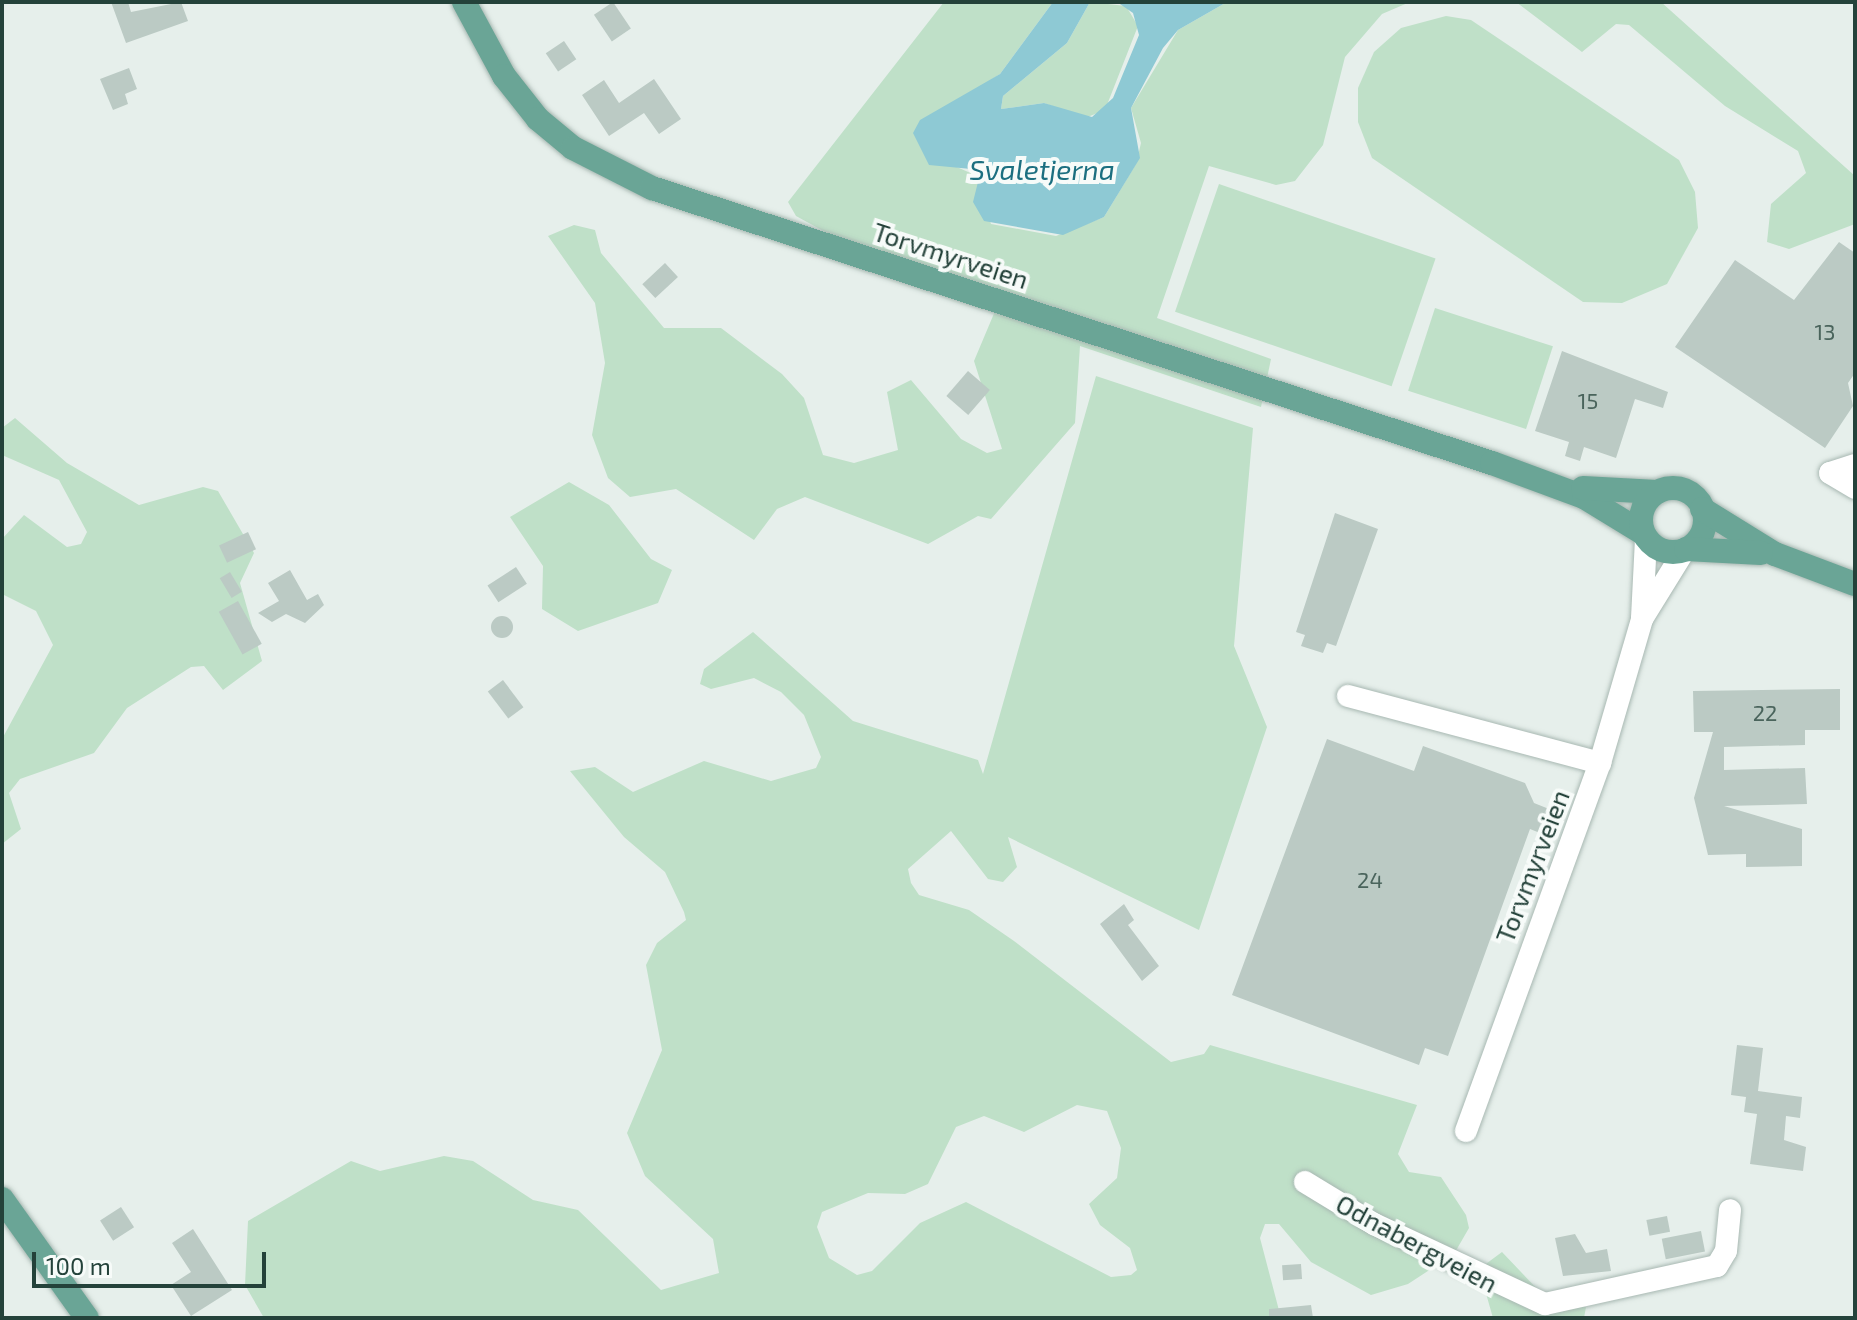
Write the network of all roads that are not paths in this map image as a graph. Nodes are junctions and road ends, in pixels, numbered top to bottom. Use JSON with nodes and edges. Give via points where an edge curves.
{"nodes":[{"id":1,"x":464,"y":2,"type":"edge"},
{"id":2,"x":1492,"y":463,"type":"junction"},
{"id":3,"x":1855,"y":465,"type":"edge"},
{"id":4,"x":1855,"y":488,"type":"edge"},
{"id":5,"x":1657,"y":492,"type":"junction"},
{"id":6,"x":1702,"y":509,"type":"junction"},
{"id":7,"x":1645,"y":536,"type":"junction"},
{"id":8,"x":1685,"y":550,"type":"junction"},
{"id":9,"x":1775,"y":554,"type":"junction"},
{"id":10,"x":1855,"y":584,"type":"edge"},
{"id":11,"x":1642,"y":619,"type":"junction"},
{"id":12,"x":1348,"y":696,"type":"dead end"},
{"id":13,"x":1600,"y":763,"type":"junction"},
{"id":14,"x":1466,"y":1131,"type":"dead end"},
{"id":15,"x":1305,"y":1182,"type":"dead end"},
{"id":16,"x":2,"y":1199,"type":"edge"},
{"id":17,"x":1730,"y":1210,"type":"dead end"},
{"id":18,"x":1578,"y":1308,"type":"edge"},
{"id":19,"x":87,"y":1318,"type":"edge"}],
"edges":[{"from":1,"to":2,"type":"main road","name":"Torvmyrveien","via":[[504,76],[538,119],[573,148],[652,188]]},
{"from":2,"to":5,"type":"main road","name":"Torvmyrveien","via":[[1588,490]]},
{"from":2,"to":7,"type":"main road","name":"Torvmyrveien","via":[[1584,497]]},
{"from":3,"to":4,"type":"street","via":[[1830,473]]},
{"from":5,"to":6,"type":"main road","via":[[1686,491]]},
{"from":5,"to":7,"type":"main road","via":[[1642,510]]},
{"from":6,"to":8,"type":"main road","via":[[1704,528]]},
{"from":6,"to":9,"type":"main road"},
{"from":7,"to":8,"type":"main road","via":[[1663,551]]},
{"from":7,"to":11,"type":"street"},
{"from":8,"to":9,"type":"main road"},
{"from":8,"to":11,"type":"street"},
{"from":9,"to":10,"type":"main road"},
{"from":11,"to":13,"type":"street","name":"Torvmyrveien"},
{"from":12,"to":13,"type":"street"},
{"from":13,"to":14,"type":"street","name":"Torvmyrveien"},
{"from":15,"to":18,"type":"street","name":"Odnabergveien","via":[[1519,1297]]},
{"from":16,"to":19,"type":"main road"},
{"from":17,"to":18,"type":"street","name":"Odnabergveien","via":[[1726,1251],[1717,1266]]}]}
